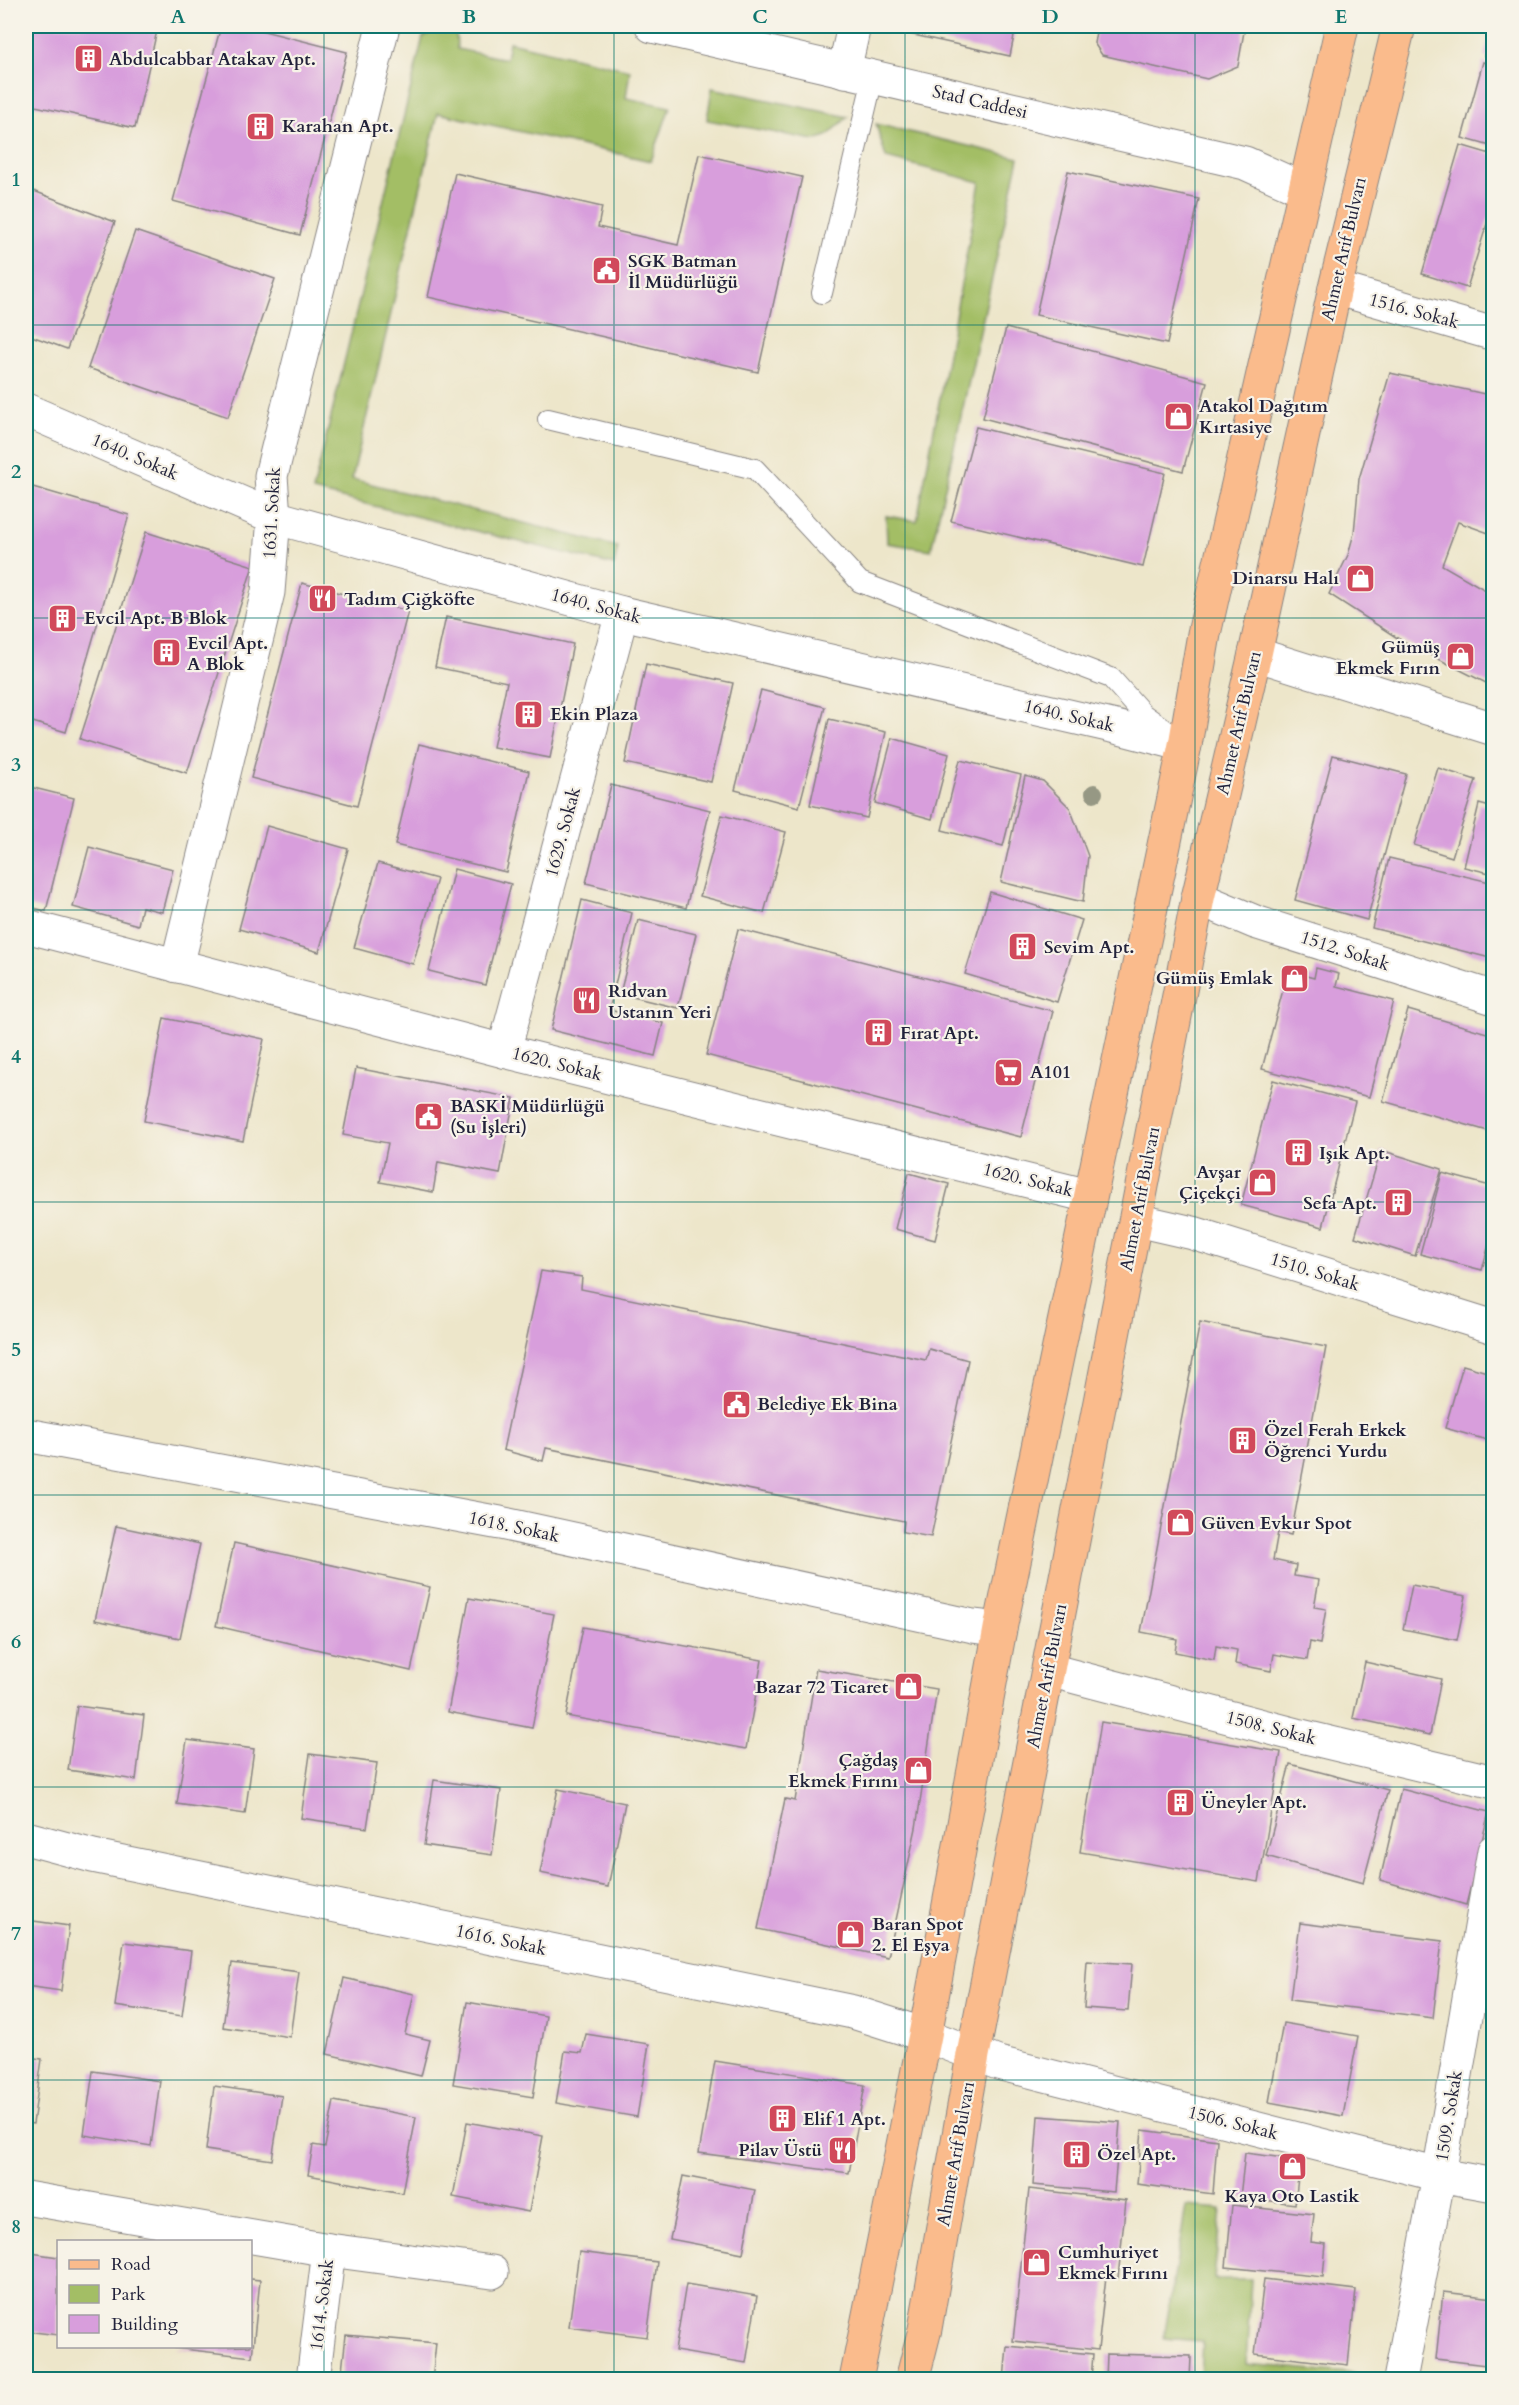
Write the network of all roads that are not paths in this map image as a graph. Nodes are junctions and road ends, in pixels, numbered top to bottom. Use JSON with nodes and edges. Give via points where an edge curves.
{"nodes":[{"id":1,"x":382,"y":26,"type":"edge"},
{"id":2,"x":652,"y":26,"type":"edge"},
{"id":3,"x":854,"y":26,"type":"edge"},
{"id":4,"x":1342,"y":26,"type":"edge"},
{"id":5,"x":1399,"y":26,"type":"edge"},
{"id":6,"x":858,"y":74,"type":"junction"},
{"id":7,"x":1305,"y":190,"type":"junction"},
{"id":8,"x":1335,"y":288,"type":"junction"},
{"id":9,"x":822,"y":293,"type":"dead end"},
{"id":10,"x":1494,"y":334,"type":"edge"},
{"id":11,"x":26,"y":410,"type":"edge"},
{"id":12,"x":548,"y":419,"type":"dead end"},
{"id":13,"x":274,"y":517,"type":"junction"},
{"id":14,"x":622,"y":613,"type":"junction"},
{"id":15,"x":1255,"y":654,"type":"junction"},
{"id":16,"x":1494,"y":729,"type":"edge"},
{"id":17,"x":1185,"y":744,"type":"junction"},
{"id":18,"x":1198,"y":898,"type":"junction"},
{"id":19,"x":26,"y":926,"type":"edge"},
{"id":20,"x":177,"y":966,"type":"junction"},
{"id":21,"x":1494,"y":998,"type":"edge"},
{"id":22,"x":504,"y":1051,"type":"junction"},
{"id":23,"x":1089,"y":1196,"type":"junction"},
{"id":24,"x":1136,"y":1220,"type":"junction"},
{"id":25,"x":1494,"y":1327,"type":"edge"},
{"id":26,"x":26,"y":1435,"type":"edge"},
{"id":27,"x":1000,"y":1629,"type":"junction"},
{"id":28,"x":1049,"y":1670,"type":"junction"},
{"id":29,"x":1494,"y":1782,"type":"edge"},
{"id":30,"x":26,"y":1838,"type":"edge"},
{"id":31,"x":1494,"y":1851,"type":"edge"},
{"id":32,"x":925,"y":2035,"type":"junction"},
{"id":33,"x":973,"y":2055,"type":"junction"},
{"id":34,"x":1439,"y":2175,"type":"junction"},
{"id":35,"x":1494,"y":2185,"type":"edge"},
{"id":36,"x":26,"y":2198,"type":"edge"},
{"id":37,"x":329,"y":2250,"type":"junction"},
{"id":38,"x":492,"y":2272,"type":"dead end"},
{"id":39,"x":313,"y":2379,"type":"edge"},
{"id":40,"x":855,"y":2379,"type":"edge"},
{"id":41,"x":912,"y":2379,"type":"edge"},
{"id":42,"x":1400,"y":2379,"type":"edge"}],
"edges":[{"from":1,"to":13,"type":"street","name":"1631. Sokak","via":[[271,476]]},
{"from":2,"to":6,"type":"street","name":"Stad Caddesi"},
{"from":3,"to":6,"type":"street"},
{"from":4,"to":7,"type":"main road"},
{"from":5,"to":8,"type":"main road","name":"Ahmet Arif Bulvarı"},
{"from":6,"to":7,"type":"street","name":"Stad Caddesi","via":[[1245,163]]},
{"from":6,"to":9,"type":"lane"},
{"from":7,"to":17,"type":"main road","via":[[1204,634]]},
{"from":8,"to":10,"type":"street","name":"1516. Sokak"},
{"from":8,"to":15,"type":"main road","name":"Ahmet Arif Bulvarı"},
{"from":11,"to":13,"type":"street","name":"1640. Sokak"},
{"from":12,"to":17,"type":"lane","via":[[756,469],[860,582],[1111,678],[1143,714]]},
{"from":13,"to":14,"type":"street","name":"1640. Sokak"},
{"from":13,"to":20,"type":"street","name":"1631. Sokak","via":[[268,592]]},
{"from":14,"to":17,"type":"street","name":"1640. Sokak"},
{"from":14,"to":22,"type":"street","name":"1629. Sokak"},
{"from":15,"to":16,"type":"street"},
{"from":15,"to":18,"type":"main road","name":"Ahmet Arif Bulvarı"},
{"from":17,"to":23,"type":"main road"},
{"from":18,"to":21,"type":"street","name":"1512. Sokak","via":[[1255,922]]},
{"from":18,"to":24,"type":"main road","name":"Ahmet Arif Bulvarı"},
{"from":19,"to":20,"type":"street","name":"1620. Sokak"},
{"from":20,"to":22,"type":"street","name":"1620. Sokak"},
{"from":22,"to":23,"type":"street","name":"1620. Sokak"},
{"from":23,"to":27,"type":"main road"},
{"from":24,"to":25,"type":"street","name":"1510. Sokak","via":[[1193,1233]]},
{"from":24,"to":28,"type":"main road","name":"Ahmet Arif Bulvarı"},
{"from":26,"to":27,"type":"street","name":"1618. Sokak","via":[[500,1523]]},
{"from":27,"to":32,"type":"main road"},
{"from":28,"to":29,"type":"street","name":"1508. Sokak"},
{"from":28,"to":33,"type":"main road","name":"Ahmet Arif Bulvarı"},
{"from":30,"to":32,"type":"street","name":"1616. Sokak","via":[[93,1856],[853,2012]]},
{"from":31,"to":34,"type":"street","name":"1509. Sokak"},
{"from":32,"to":33,"type":"street","name":"1616. Sokak"},
{"from":32,"to":40,"type":"main road"},
{"from":33,"to":34,"type":"street","name":"1506. Sokak"},
{"from":33,"to":41,"type":"main road","name":"Ahmet Arif Bulvarı","via":[[925,2329]]},
{"from":34,"to":35,"type":"street","name":"1506. Sokak"},
{"from":34,"to":42,"type":"street","name":"1509. Sokak"},
{"from":36,"to":37,"type":"street","name":"1614. Sokak"},
{"from":37,"to":38,"type":"street"},
{"from":37,"to":39,"type":"street","name":"1614. Sokak"}]}
